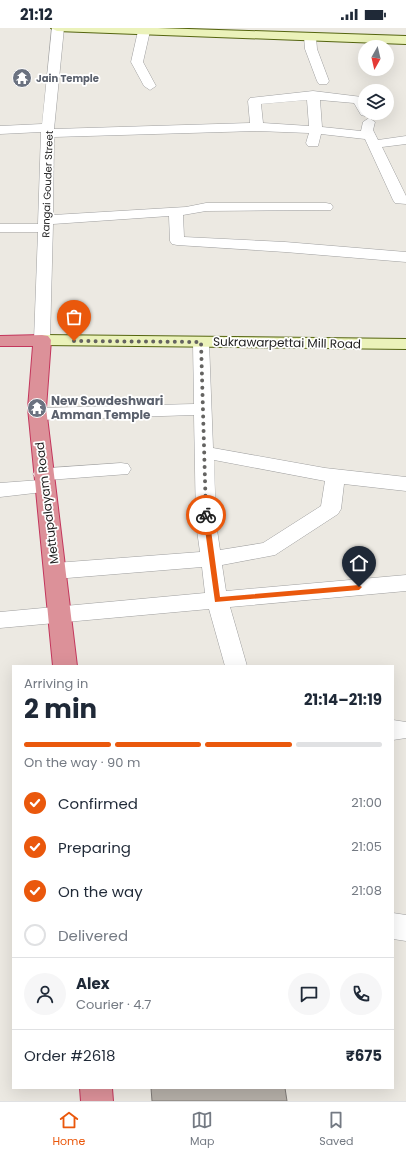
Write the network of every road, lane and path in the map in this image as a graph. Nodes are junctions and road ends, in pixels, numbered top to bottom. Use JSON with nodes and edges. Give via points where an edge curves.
{"nodes":[{"id":1,"x":57,"y":28,"type":"edge"},
{"id":2,"x":173,"y":30,"type":"edge"},
{"id":3,"x":144,"y":31,"type":"junction"},
{"id":4,"x":310,"y":37,"type":"junction"},
{"id":5,"x":406,"y":40,"type":"edge"},
{"id":6,"x":323,"y":81,"type":"dead end"},
{"id":7,"x":150,"y":86,"type":"dead end"},
{"id":8,"x":313,"y":95,"type":"junction"},
{"id":9,"x":358,"y":100,"type":"edge"},
{"id":10,"x":368,"y":120,"type":"edge"},
{"id":11,"x":257,"y":127,"type":"junction"},
{"id":12,"x":0,"y":130,"type":"edge"},
{"id":13,"x":316,"y":130,"type":"junction"},
{"id":14,"x":48,"y":131,"type":"junction"},
{"id":15,"x":372,"y":140,"type":"junction"},
{"id":16,"x":406,"y":140,"type":"edge"},
{"id":17,"x":313,"y":144,"type":"dead end"},
{"id":18,"x":406,"y":200,"type":"edge"},
{"id":19,"x":326,"y":207,"type":"dead end"},
{"id":20,"x":176,"y":212,"type":"junction"},
{"id":21,"x":45,"y":224,"type":"junction"},
{"id":22,"x":0,"y":228,"type":"edge"},
{"id":23,"x":406,"y":257,"type":"edge"},
{"id":24,"x":42,"y":340,"type":"junction"},
{"id":25,"x":0,"y":341,"type":"edge"},
{"id":26,"x":201,"y":342,"type":"junction"},
{"id":27,"x":406,"y":344,"type":"edge"},
{"id":28,"x":202,"y":409,"type":"junction"},
{"id":29,"x":38,"y":414,"type":"junction"},
{"id":30,"x":204,"y":452,"type":"junction"},
{"id":31,"x":121,"y":469,"type":"dead end"},
{"id":32,"x":335,"y":476,"type":"junction"},
{"id":33,"x":44,"y":480,"type":"junction"},
{"id":34,"x":406,"y":484,"type":"edge"},
{"id":35,"x":0,"y":490,"type":"edge"},
{"id":36,"x":211,"y":559,"type":"junction"},
{"id":37,"x":55,"y":571,"type":"junction"},
{"id":38,"x":406,"y":583,"type":"edge"},
{"id":39,"x":217,"y":600,"type":"junction"},
{"id":40,"x":60,"y":614,"type":"junction"},
{"id":41,"x":0,"y":620,"type":"edge"},
{"id":42,"x":65,"y":665,"type":"edge"},
{"id":43,"x":236,"y":665,"type":"edge"},
{"id":44,"x":394,"y":926,"type":"edge"},
{"id":45,"x":406,"y":928,"type":"edge"},
{"id":46,"x":96,"y":1089,"type":"edge"},
{"id":47,"x":97,"y":1101,"type":"edge"}],
"edges":[{"from":1,"to":3,"type":"street"},
{"from":1,"to":14,"type":"street","name":"Rangai Gouder Street"},
{"from":2,"to":3,"type":"street"},
{"from":2,"to":4,"type":"street"},
{"from":3,"to":7,"type":"street","via":[[137,62]]},
{"from":4,"to":5,"type":"street"},
{"from":4,"to":6,"type":"street","via":[[311,49]]},
{"from":8,"to":9,"type":"street"},
{"from":8,"to":11,"type":"street","via":[[254,101]]},
{"from":8,"to":13,"type":"street"},
{"from":10,"to":15,"type":"street","via":[[370,124],[367,130]]},
{"from":11,"to":13,"type":"street"},
{"from":11,"to":14,"type":"street"},
{"from":12,"to":14,"type":"street"},
{"from":13,"to":15,"type":"street"},
{"from":13,"to":17,"type":"street"},
{"from":14,"to":21,"type":"street","name":"Rangai Gouder Street"},
{"from":15,"to":16,"type":"street"},
{"from":15,"to":18,"type":"street","via":[[400,200]]},
{"from":19,"to":20,"type":"street","via":[[206,207]]},
{"from":20,"to":21,"type":"street"},
{"from":20,"to":23,"type":"street","via":[[177,242],[285,247]]},
{"from":21,"to":22,"type":"street"},
{"from":21,"to":24,"type":"street","name":"Rangai Gouder Street"},
{"from":24,"to":25,"type":"highway","name":"Sukrawarpettai Mill Road"},
{"from":24,"to":26,"type":"street","name":"Sukrawarpettai Mill Road"},
{"from":24,"to":29,"type":"highway","name":"Mettupalayam Road"},
{"from":26,"to":27,"type":"street","name":"Sukrawarpettai Mill Road"},
{"from":26,"to":28,"type":"street"},
{"from":28,"to":29,"type":"street"},
{"from":28,"to":30,"type":"street"},
{"from":29,"to":33,"type":"highway","name":"Mettupalayam Road"},
{"from":30,"to":32,"type":"street"},
{"from":30,"to":36,"type":"street","via":[[206,523]]},
{"from":31,"to":33,"type":"street"},
{"from":32,"to":34,"type":"street"},
{"from":32,"to":36,"type":"street","via":[[331,509],[268,550]]},
{"from":33,"to":35,"type":"street"},
{"from":33,"to":37,"type":"highway","name":"Mettupalayam Road"},
{"from":36,"to":37,"type":"street"},
{"from":36,"to":39,"type":"street"},
{"from":37,"to":40,"type":"highway","name":"Mettupalayam Road"},
{"from":38,"to":39,"type":"street"},
{"from":39,"to":40,"type":"street"},
{"from":39,"to":43,"type":"street"},
{"from":40,"to":41,"type":"street"},
{"from":40,"to":42,"type":"highway","name":"Mettupalayam Road"},
{"from":44,"to":45,"type":"street"},
{"from":46,"to":47,"type":"highway"}]}
